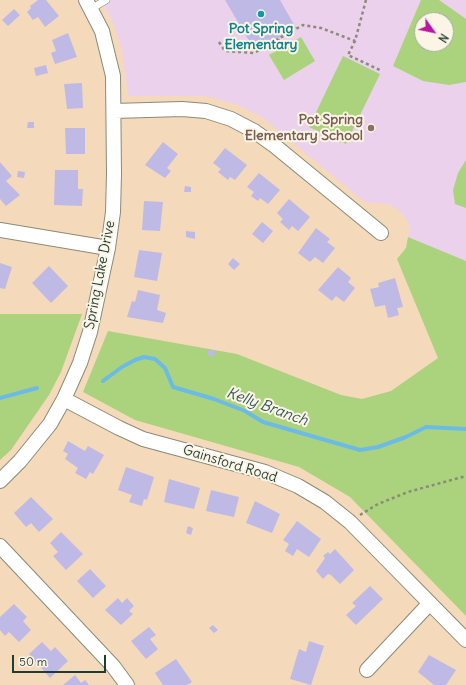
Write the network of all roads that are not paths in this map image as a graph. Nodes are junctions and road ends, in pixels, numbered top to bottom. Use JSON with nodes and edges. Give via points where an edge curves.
{"nodes":[{"id":1,"x":106,"y":0,"type":"edge"},
{"id":2,"x":89,"y":5,"type":"edge"},
{"id":3,"x":114,"y":111,"type":"junction"},
{"id":4,"x":0,"y":230,"type":"edge"},
{"id":5,"x":381,"y":233,"type":"dead end"},
{"id":6,"x":108,"y":248,"type":"junction"},
{"id":7,"x":64,"y":399,"type":"junction"},
{"id":8,"x":0,"y":481,"type":"edge"},
{"id":9,"x":0,"y":546,"type":"edge"},
{"id":10,"x":430,"y":603,"type":"junction"},
{"id":11,"x":466,"y":640,"type":"edge"},
{"id":12,"x":367,"y":670,"type":"dead end"},
{"id":13,"x":127,"y":685,"type":"edge"}],
"edges":[{"from":1,"to":2,"type":"lane"},
{"from":2,"to":3,"type":"street","name":"Spring Lake Drive","via":[[102,30],[108,53],[113,76]]},
{"from":3,"to":5,"type":"street","via":[[182,109],[206,111],[230,118],[275,146]]},
{"from":3,"to":6,"type":"street","name":"Spring Lake Drive","via":[[113,212]]},
{"from":4,"to":6,"type":"street"},
{"from":6,"to":7,"type":"street","name":"Spring Lake Drive","via":[[90,332]]},
{"from":7,"to":8,"type":"street","name":"Spring Lake Drive","via":[[50,424]]},
{"from":7,"to":10,"type":"street","name":"Gainsford Road","via":[[143,439],[265,472],[298,486],[325,502],[350,522]]},
{"from":9,"to":13,"type":"street"},
{"from":10,"to":11,"type":"street","name":"Gainsford Road"},
{"from":10,"to":12,"type":"street"}]}
